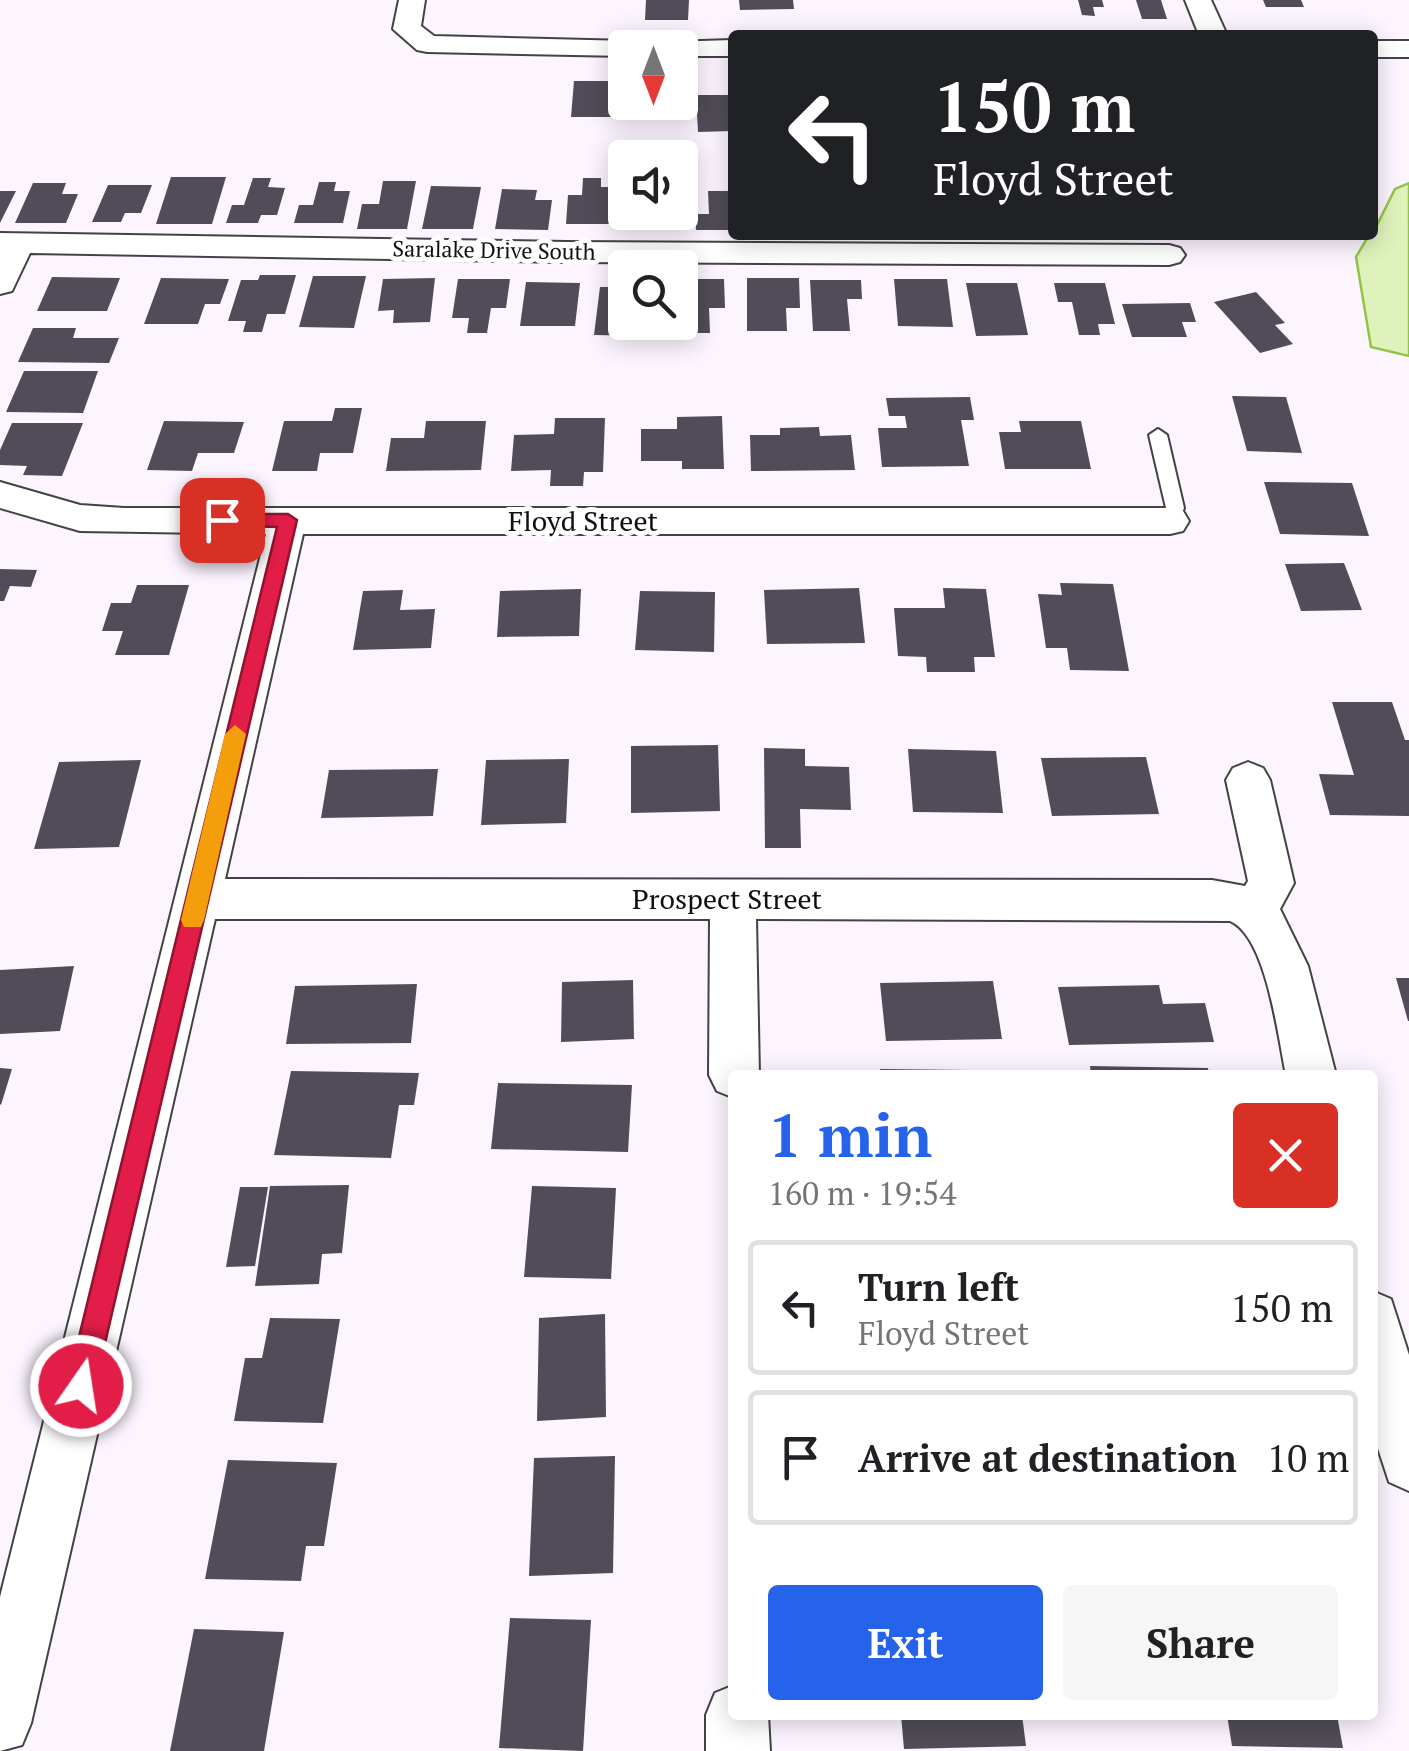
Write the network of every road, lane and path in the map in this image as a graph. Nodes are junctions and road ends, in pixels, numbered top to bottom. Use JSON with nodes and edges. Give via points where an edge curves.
{"nodes":[{"id":1,"x":412,"y":0,"type":"edge"},
{"id":2,"x":1198,"y":0,"type":"edge"},
{"id":3,"x":1211,"y":30,"type":"edge"},
{"id":4,"x":608,"y":48,"type":"edge"},
{"id":5,"x":698,"y":48,"type":"edge"},
{"id":6,"x":728,"y":48,"type":"edge"},
{"id":7,"x":1378,"y":49,"type":"edge"},
{"id":8,"x":1409,"y":49,"type":"edge"},
{"id":9,"x":9,"y":243,"type":"edge"},
{"id":10,"x":1169,"y":255,"type":"dead end"},
{"id":11,"x":0,"y":284,"type":"edge"},
{"id":12,"x":1158,"y":435,"type":"dead end"},
{"id":13,"x":0,"y":495,"type":"edge"},
{"id":14,"x":288,"y":520,"type":"junction"},
{"id":15,"x":1170,"y":521,"type":"joint"},
{"id":16,"x":1248,"y":780,"type":"dead end"},
{"id":17,"x":198,"y":899,"type":"junction"},
{"id":18,"x":732,"y":899,"type":"junction"},
{"id":19,"x":1255,"y":911,"type":"junction"},
{"id":20,"x":734,"y":1070,"type":"edge"},
{"id":21,"x":1310,"y":1070,"type":"edge"},
{"id":22,"x":1378,"y":1341,"type":"edge"},
{"id":23,"x":1409,"y":1462,"type":"edge"},
{"id":24,"x":738,"y":1720,"type":"edge"},
{"id":25,"x":0,"y":1723,"type":"edge"},
{"id":26,"x":738,"y":1751,"type":"edge"}],
"edges":[{"from":1,"to":4,"type":"street","via":[[412,37],[443,47]]},
{"from":2,"to":3,"type":"street"},
{"from":5,"to":6,"type":"street"},
{"from":7,"to":8,"type":"street"},
{"from":9,"to":10,"type":"street","name":"Saralake Drive South"},
{"from":9,"to":11,"type":"street"},
{"from":12,"to":15,"type":"lane","via":[[1175,508]]},
{"from":13,"to":14,"type":"street","name":"Floyd Street","via":[[80,518]]},
{"from":14,"to":15,"type":"street","name":"Floyd Street"},
{"from":14,"to":17,"type":"street"},
{"from":16,"to":19,"type":"street","via":[[1270,883]]},
{"from":17,"to":18,"type":"street","name":"Prospect Street"},
{"from":17,"to":25,"type":"street"},
{"from":18,"to":19,"type":"street","name":"Prospect Street","via":[[1212,900]]},
{"from":18,"to":20,"type":"street"},
{"from":19,"to":21,"type":"street","via":[[1279,950]]},
{"from":22,"to":23,"type":"street"},
{"from":24,"to":26,"type":"street"}]}
